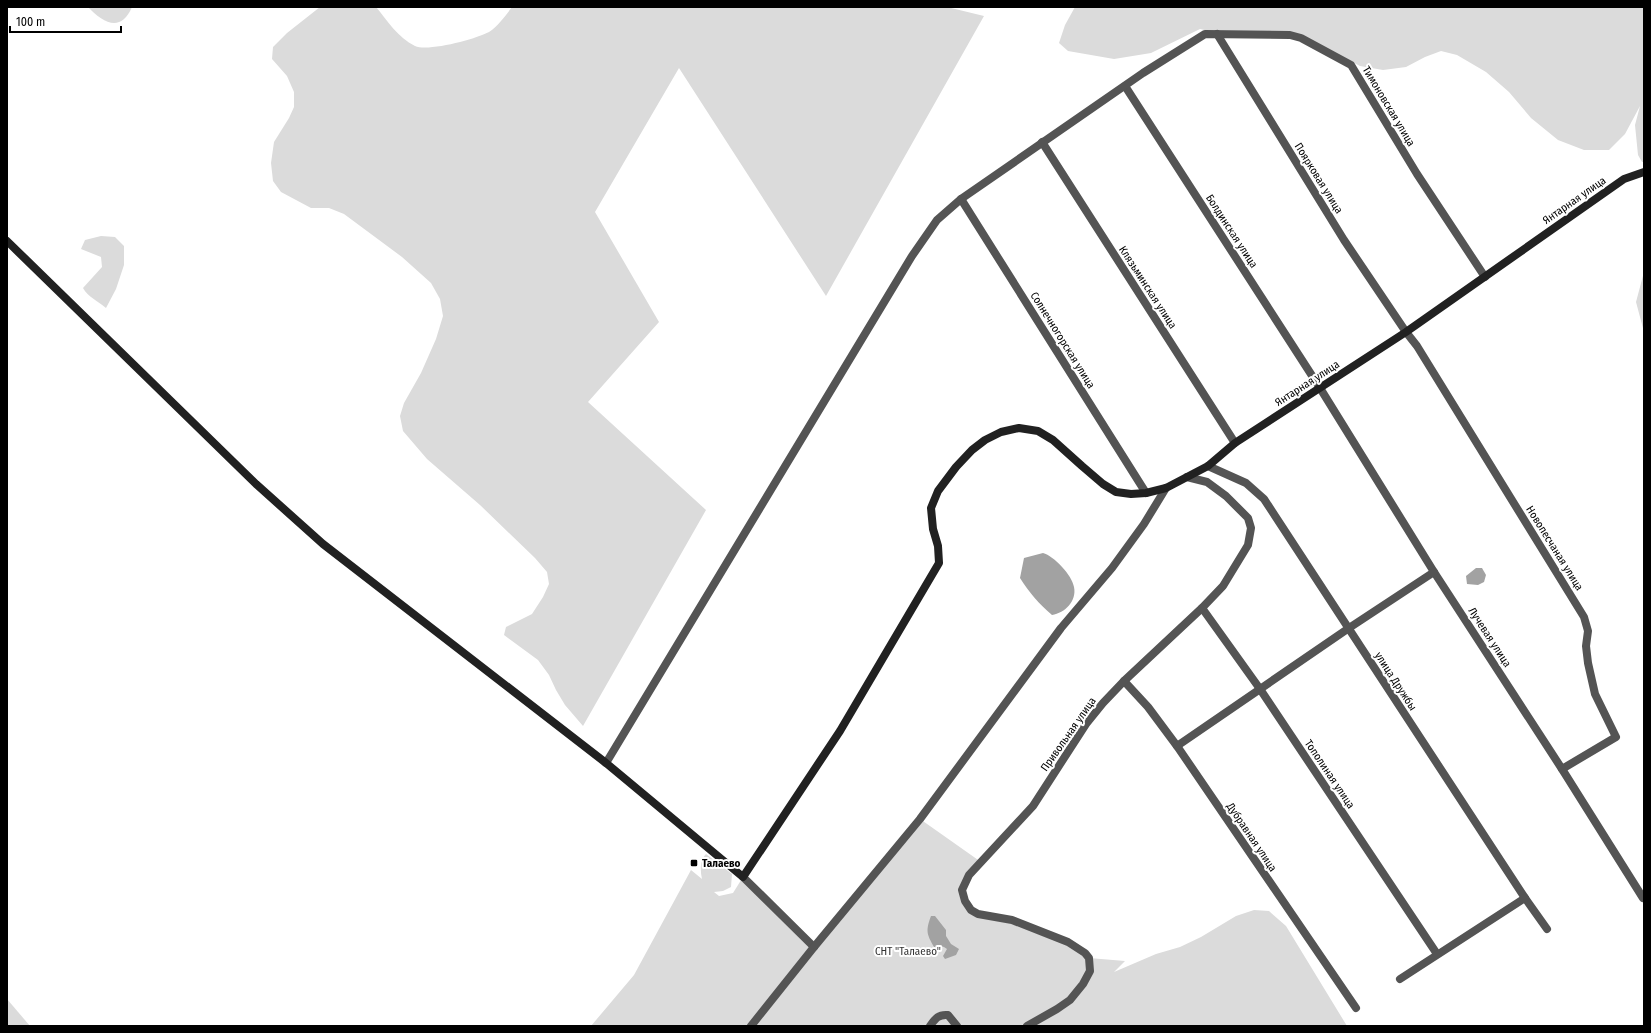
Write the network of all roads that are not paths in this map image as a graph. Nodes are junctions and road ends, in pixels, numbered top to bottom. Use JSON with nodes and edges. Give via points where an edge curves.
{"nodes":[{"id":1,"x":1216,"y":34,"type":"junction"},
{"id":2,"x":1125,"y":86,"type":"junction"},
{"id":3,"x":1042,"y":142,"type":"junction"},
{"id":4,"x":1644,"y":172,"type":"edge"},
{"id":5,"x":961,"y":199,"type":"junction"},
{"id":6,"x":7,"y":241,"type":"edge"},
{"id":7,"x":1485,"y":277,"type":"junction"},
{"id":8,"x":1406,"y":332,"type":"junction"},
{"id":9,"x":1320,"y":388,"type":"junction"},
{"id":10,"x":1235,"y":443,"type":"junction"},
{"id":11,"x":1208,"y":466,"type":"junction"},
{"id":12,"x":1187,"y":477,"type":"junction"},
{"id":13,"x":1166,"y":488,"type":"junction"},
{"id":14,"x":1146,"y":493,"type":"junction"},
{"id":15,"x":1434,"y":572,"type":"junction"},
{"id":16,"x":1202,"y":608,"type":"junction"},
{"id":17,"x":1348,"y":628,"type":"junction"},
{"id":18,"x":1124,"y":681,"type":"junction"},
{"id":19,"x":1260,"y":689,"type":"junction"},
{"id":20,"x":1177,"y":746,"type":"junction"},
{"id":21,"x":606,"y":763,"type":"junction"},
{"id":22,"x":1562,"y":769,"type":"junction"},
{"id":23,"x":743,"y":877,"type":"junction"},
{"id":24,"x":1524,"y":898,"type":"junction"},
{"id":25,"x":1643,"y":898,"type":"edge"},
{"id":26,"x":1547,"y":929,"type":"dead end"},
{"id":27,"x":814,"y":946,"type":"junction"},
{"id":28,"x":1437,"y":954,"type":"junction"},
{"id":29,"x":1400,"y":979,"type":"dead end"},
{"id":30,"x":1356,"y":1008,"type":"dead end"},
{"id":31,"x":751,"y":1026,"type":"edge"},
{"id":32,"x":930,"y":1026,"type":"edge"},
{"id":33,"x":957,"y":1026,"type":"edge"},
{"id":34,"x":1027,"y":1026,"type":"edge"}],
"edges":[{"from":1,"to":2,"type":"street","name":"Тимоновская улица","via":[[1205,34]]},
{"from":1,"to":7,"type":"street","name":"Тимоновская улица","via":[[1290,35],[1302,38],[1352,65],[1417,174]]},
{"from":1,"to":8,"type":"street","name":"Поярковая улица","via":[[1344,240]]},
{"from":2,"to":3,"type":"street","name":"Тимоновская улица"},
{"from":2,"to":9,"type":"street","name":"Болдинская улица"},
{"from":3,"to":5,"type":"street","name":"Тимоновская улица"},
{"from":3,"to":10,"type":"street","name":"Клязьминская улица"},
{"from":4,"to":7,"type":"street","name":"Янтарная улица","via":[[1624,179]]},
{"from":5,"to":14,"type":"street","name":"Солнечногорская улица"},
{"from":5,"to":21,"type":"street","name":"Тимоновская улица","via":[[937,220],[912,256]]},
{"from":6,"to":21,"type":"street","via":[[256,484],[323,544]]},
{"from":7,"to":8,"type":"street","name":"Янтарная улица"},
{"from":8,"to":9,"type":"street","name":"Янтарная улица"},
{"from":8,"to":22,"type":"street","name":"Новопесчаная улица","via":[[1584,617],[1588,631],[1588,663],[1595,694],[1616,737]]},
{"from":9,"to":10,"type":"street","name":"Янтарная улица"},
{"from":9,"to":15,"type":"street","name":"Лучевая улица"},
{"from":10,"to":11,"type":"street","name":"Янтарная улица"},
{"from":11,"to":12,"type":"street","name":"Янтарная улица"},
{"from":11,"to":17,"type":"street","name":"улица Дружбы","via":[[1246,483],[1264,499]]},
{"from":12,"to":13,"type":"street","name":"Янтарная улица"},
{"from":12,"to":16,"type":"street","name":"Привольная улица","via":[[1207,482],[1226,496],[1248,518],[1251,528],[1248,544],[1236,566],[1223,586]]},
{"from":13,"to":14,"type":"street","name":"Янтарная улица"},
{"from":13,"to":27,"type":"street","via":[[1112,568],[1061,628],[920,819]]},
{"from":14,"to":23,"type":"street","name":"Янтарная улица","via":[[1116,492],[1087,471],[1053,440],[1038,431],[1019,428],[1001,432],[972,450],[947,478],[931,508],[939,564],[840,731]]},
{"from":15,"to":17,"type":"street"},
{"from":15,"to":22,"type":"street","name":"Лучевая улица"},
{"from":16,"to":18,"type":"street","name":"Привольная улица"},
{"from":16,"to":19,"type":"street","name":"Тополиная улица"},
{"from":17,"to":19,"type":"street"},
{"from":17,"to":24,"type":"street","name":"улица Дружбы"},
{"from":18,"to":20,"type":"street","name":"Дубравная улица","via":[[1148,707]]},
{"from":18,"to":34,"type":"street","name":"Привольная улица","via":[[1086,724],[1033,806],[969,875],[962,890],[965,901],[971,910],[978,914],[1012,920],[1068,942],[1089,958],[1090,971],[1070,1000]]},
{"from":19,"to":20,"type":"street"},
{"from":19,"to":28,"type":"street","name":"Тополиная улица"},
{"from":20,"to":30,"type":"street","name":"Дубравная улица"},
{"from":21,"to":23,"type":"street"},
{"from":22,"to":25,"type":"street","name":"Лучевая улица"},
{"from":23,"to":27,"type":"street"},
{"from":24,"to":26,"type":"street","name":"улица Дружбы"},
{"from":24,"to":28,"type":"street"},
{"from":27,"to":31,"type":"street"},
{"from":28,"to":29,"type":"street"},
{"from":32,"to":33,"type":"street","via":[[938,1016],[948,1015]]}]}
